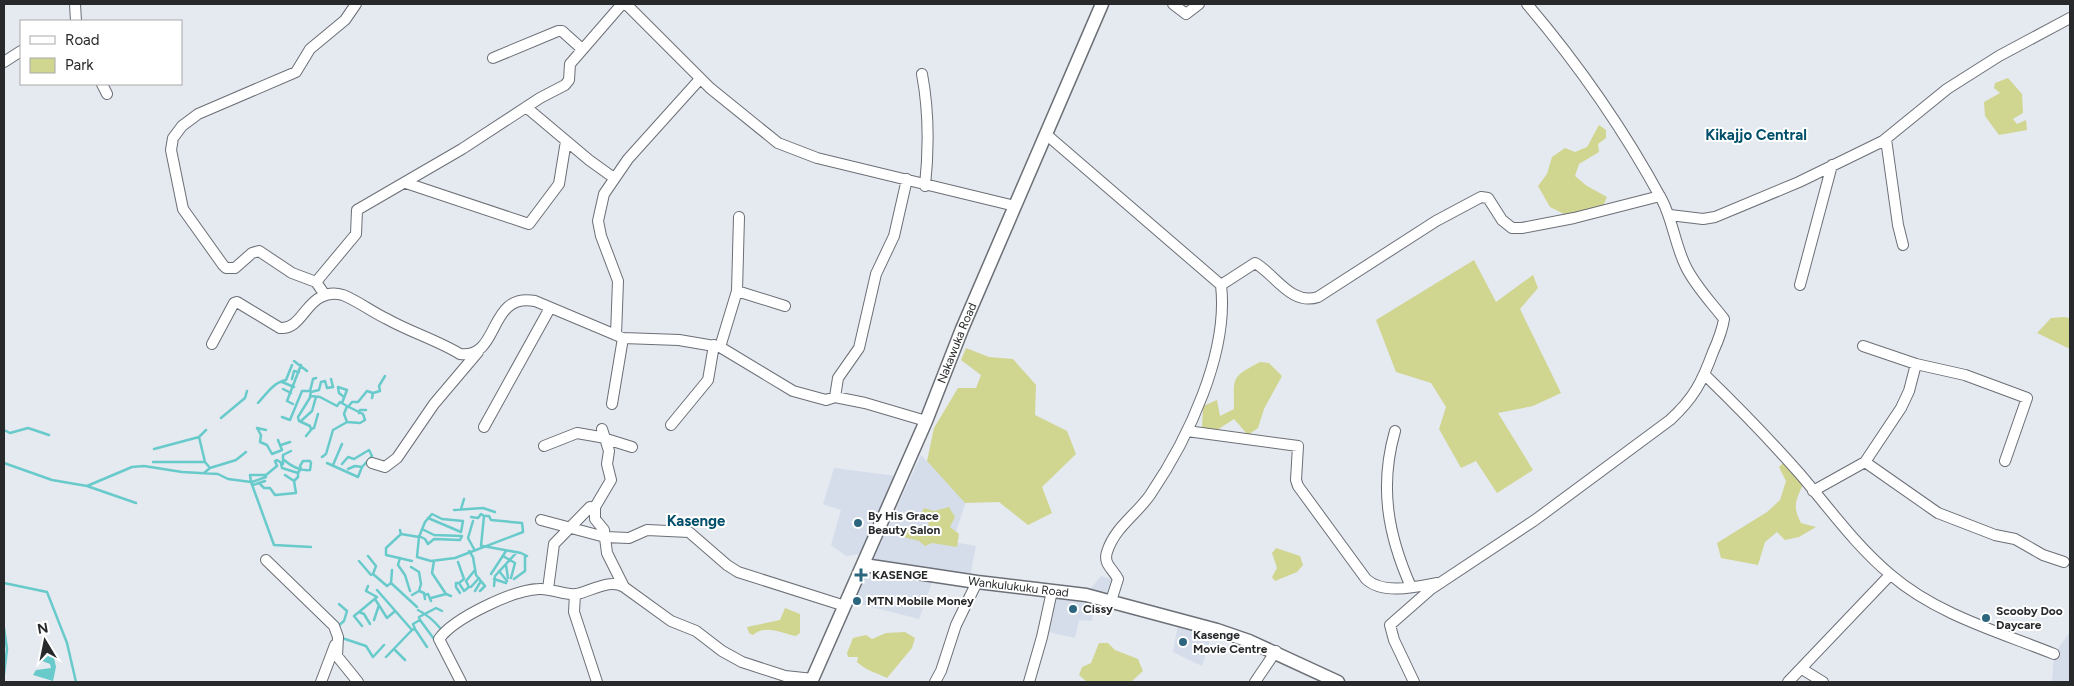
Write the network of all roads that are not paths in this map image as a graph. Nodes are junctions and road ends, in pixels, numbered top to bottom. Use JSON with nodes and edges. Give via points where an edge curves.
{"nodes":[{"id":1,"x":75,"y":4,"type":"edge"},
{"id":2,"x":356,"y":4,"type":"edge"},
{"id":3,"x":622,"y":4,"type":"edge"},
{"id":4,"x":626,"y":4,"type":"edge"},
{"id":5,"x":1102,"y":4,"type":"edge"},
{"id":6,"x":1173,"y":4,"type":"edge"},
{"id":7,"x":1199,"y":4,"type":"edge"},
{"id":8,"x":1532,"y":6,"type":"edge"},
{"id":9,"x":2070,"y":18,"type":"edge"},
{"id":10,"x":76,"y":20,"type":"edge"},
{"id":11,"x":582,"y":49,"type":"junction"},
{"id":12,"x":20,"y":52,"type":"edge"},
{"id":13,"x":493,"y":58,"type":"dead end"},
{"id":14,"x":4,"y":62,"type":"edge"},
{"id":15,"x":922,"y":74,"type":"dead end"},
{"id":16,"x":700,"y":79,"type":"junction"},
{"id":17,"x":102,"y":85,"type":"edge"},
{"id":18,"x":107,"y":94,"type":"dead end"},
{"id":19,"x":526,"y":107,"type":"junction"},
{"id":20,"x":1048,"y":135,"type":"junction"},
{"id":21,"x":1886,"y":139,"type":"junction"},
{"id":22,"x":566,"y":141,"type":"junction"},
{"id":23,"x":1832,"y":165,"type":"junction"},
{"id":24,"x":614,"y":178,"type":"junction"},
{"id":25,"x":907,"y":179,"type":"junction"},
{"id":26,"x":406,"y":183,"type":"junction"},
{"id":27,"x":925,"y":186,"type":"junction"},
{"id":28,"x":1660,"y":196,"type":"junction"},
{"id":29,"x":1015,"y":206,"type":"junction"},
{"id":30,"x":1670,"y":215,"type":"junction"},
{"id":31,"x":739,"y":217,"type":"dead end"},
{"id":32,"x":1903,"y":245,"type":"dead end"},
{"id":33,"x":316,"y":282,"type":"junction"},
{"id":34,"x":1221,"y":285,"type":"junction"},
{"id":35,"x":1800,"y":285,"type":"dead end"},
{"id":36,"x":737,"y":292,"type":"junction"},
{"id":37,"x":325,"y":295,"type":"junction"},
{"id":38,"x":784,"y":306,"type":"dead end"},
{"id":39,"x":550,"y":308,"type":"junction"},
{"id":40,"x":620,"y":336,"type":"junction"},
{"id":41,"x":212,"y":344,"type":"dead end"},
{"id":42,"x":717,"y":346,"type":"junction"},
{"id":43,"x":1863,"y":346,"type":"dead end"},
{"id":44,"x":479,"y":351,"type":"junction"},
{"id":45,"x":1916,"y":364,"type":"junction"},
{"id":46,"x":1706,"y":376,"type":"junction"},
{"id":47,"x":835,"y":397,"type":"junction"},
{"id":48,"x":612,"y":404,"type":"dead end"},
{"id":49,"x":926,"y":421,"type":"junction"},
{"id":50,"x":671,"y":425,"type":"dead end"},
{"id":51,"x":484,"y":427,"type":"dead end"},
{"id":52,"x":602,"y":429,"type":"dead end"},
{"id":53,"x":1187,"y":431,"type":"junction"},
{"id":54,"x":1395,"y":431,"type":"dead end"},
{"id":55,"x":544,"y":446,"type":"dead end"},
{"id":56,"x":632,"y":448,"type":"dead end"},
{"id":57,"x":2005,"y":461,"type":"dead end"},
{"id":58,"x":1865,"y":462,"type":"junction"},
{"id":59,"x":372,"y":463,"type":"dead end"},
{"id":60,"x":1813,"y":490,"type":"junction"},
{"id":61,"x":590,"y":507,"type":"dead end"},
{"id":62,"x":541,"y":520,"type":"dead end"},
{"id":63,"x":570,"y":526,"type":"junction"},
{"id":64,"x":605,"y":537,"type":"junction"},
{"id":65,"x":266,"y":560,"type":"dead end"},
{"id":66,"x":2064,"y":562,"type":"dead end"},
{"id":67,"x":864,"y":565,"type":"junction"},
{"id":68,"x":1890,"y":575,"type":"junction"},
{"id":69,"x":977,"y":582,"type":"junction"},
{"id":70,"x":1441,"y":583,"type":"junction"},
{"id":71,"x":624,"y":587,"type":"junction"},
{"id":72,"x":1411,"y":587,"type":"junction"},
{"id":73,"x":548,"y":589,"type":"junction"},
{"id":74,"x":1052,"y":591,"type":"junction"},
{"id":75,"x":575,"y":594,"type":"junction"},
{"id":76,"x":1110,"y":601,"type":"junction"},
{"id":77,"x":846,"y":606,"type":"junction"},
{"id":78,"x":338,"y":637,"type":"junction"},
{"id":79,"x":1276,"y":652,"type":"junction"},
{"id":80,"x":2054,"y":654,"type":"dead end"},
{"id":81,"x":1802,"y":669,"type":"junction"},
{"id":82,"x":812,"y":680,"type":"edge"},
{"id":83,"x":321,"y":682,"type":"edge"},
{"id":84,"x":358,"y":682,"type":"edge"},
{"id":85,"x":461,"y":682,"type":"edge"},
{"id":86,"x":597,"y":682,"type":"edge"},
{"id":87,"x":935,"y":682,"type":"edge"},
{"id":88,"x":1029,"y":682,"type":"edge"},
{"id":89,"x":1255,"y":682,"type":"edge"},
{"id":90,"x":1338,"y":682,"type":"edge"},
{"id":91,"x":1414,"y":682,"type":"edge"},
{"id":92,"x":1788,"y":682,"type":"edge"},
{"id":93,"x":1823,"y":682,"type":"edge"}],
"edges":[{"from":1,"to":10,"type":"street"},
{"from":2,"to":33,"type":"street","via":[[345,20],[310,49],[296,72],[190,119],[177,131],[172,143],[183,209],[226,268],[235,268],[259,251],[292,273]]},
{"from":3,"to":11,"type":"street"},
{"from":4,"to":16,"type":"street"},
{"from":5,"to":20,"type":"main road","name":"Nakawuka Road"},
{"from":6,"to":7,"type":"street","via":[[1186,14]]},
{"from":8,"to":28,"type":"street","via":[[1594,88]]},
{"from":9,"to":21,"type":"street","via":[[1947,89]]},
{"from":11,"to":13,"type":"street","via":[[558,31]]},
{"from":11,"to":19,"type":"street","via":[[570,64],[569,80],[565,85]]},
{"from":12,"to":14,"type":"street"},
{"from":15,"to":27,"type":"street","via":[[927,108]]},
{"from":16,"to":24,"type":"street"},
{"from":16,"to":25,"type":"street","via":[[778,143],[817,158]]},
{"from":17,"to":18,"type":"street"},
{"from":19,"to":22,"type":"street"},
{"from":19,"to":26,"type":"street"},
{"from":20,"to":29,"type":"main road","name":"Nakawuka Road"},
{"from":20,"to":34,"type":"street"},
{"from":21,"to":23,"type":"street"},
{"from":21,"to":32,"type":"street"},
{"from":22,"to":24,"type":"street"},
{"from":22,"to":26,"type":"street","via":[[559,184],[529,224]]},
{"from":23,"to":30,"type":"street","via":[[1774,194],[1715,217],[1703,219]]},
{"from":23,"to":35,"type":"street"},
{"from":24,"to":40,"type":"street","via":[[604,194],[598,221],[618,281]]},
{"from":25,"to":27,"type":"street"},
{"from":25,"to":47,"type":"street","via":[[894,236],[876,274],[859,348],[838,378]]},
{"from":26,"to":33,"type":"street","via":[[357,210],[356,234]]},
{"from":27,"to":29,"type":"street"},
{"from":28,"to":30,"type":"street"},
{"from":28,"to":34,"type":"street","via":[[1522,228],[1512,228],[1502,220],[1488,198],[1481,197],[1436,220],[1318,297],[1309,300],[1291,293],[1255,263]]},
{"from":29,"to":49,"type":"main road","name":"Nakawuka Road"},
{"from":30,"to":46,"type":"street","via":[[1686,267],[1696,285],[1724,319]]},
{"from":31,"to":36,"type":"street"},
{"from":33,"to":37,"type":"street"},
{"from":34,"to":53,"type":"street","via":[[1220,334],[1205,386]]},
{"from":36,"to":38,"type":"street"},
{"from":36,"to":42,"type":"street"},
{"from":37,"to":41,"type":"street","via":[[311,303],[295,324],[285,328],[234,303]]},
{"from":37,"to":44,"type":"street","via":[[350,298],[387,320],[460,354]]},
{"from":39,"to":40,"type":"street"},
{"from":39,"to":44,"type":"street","via":[[535,301],[515,300]]},
{"from":39,"to":51,"type":"street"},
{"from":40,"to":42,"type":"street"},
{"from":40,"to":48,"type":"street"},
{"from":42,"to":47,"type":"street","via":[[793,391],[826,400]]},
{"from":42,"to":50,"type":"street","via":[[708,380]]},
{"from":43,"to":45,"type":"street"},
{"from":44,"to":59,"type":"street","via":[[434,404],[397,458],[385,467]]},
{"from":45,"to":57,"type":"street","via":[[1965,375],[2027,398]]},
{"from":45,"to":58,"type":"street","via":[[1910,391]]},
{"from":46,"to":60,"type":"street","via":[[1737,405]]},
{"from":46,"to":70,"type":"street","via":[[1683,408],[1656,431],[1535,520]]},
{"from":47,"to":49,"type":"street","via":[[899,411]]},
{"from":49,"to":67,"type":"main road","name":"Nakawuka Road"},
{"from":52,"to":64,"type":"street","via":[[609,451],[607,464],[611,480],[595,507],[594,519],[604,530]]},
{"from":53,"to":72,"type":"street","via":[[1298,446],[1298,486],[1366,579],[1383,588]]},
{"from":53,"to":76,"type":"street","via":[[1150,495],[1123,523],[1107,552],[1106,562],[1118,579]]},
{"from":54,"to":72,"type":"street","via":[[1388,465],[1389,526]]},
{"from":55,"to":56,"type":"street","via":[[577,433]]},
{"from":58,"to":60,"type":"street"},
{"from":58,"to":66,"type":"street","via":[[1938,513],[1995,535],[2015,539],[2043,555]]},
{"from":60,"to":68,"type":"street"},
{"from":61,"to":63,"type":"street"},
{"from":62,"to":63,"type":"street"},
{"from":63,"to":64,"type":"street"},
{"from":63,"to":73,"type":"street","via":[[554,544]]},
{"from":64,"to":71,"type":"street","via":[[607,553]]},
{"from":64,"to":77,"type":"street","via":[[629,538],[647,530],[689,532],[738,572]]},
{"from":65,"to":78,"type":"street","via":[[334,626]]},
{"from":67,"to":69,"type":"main road","name":"Wankulukuku Road"},
{"from":67,"to":77,"type":"main road","name":"Nakawuka Road"},
{"from":68,"to":80,"type":"street","via":[[1938,606]]},
{"from":68,"to":81,"type":"street"},
{"from":69,"to":74,"type":"main road","name":"Wankulukuku Road"},
{"from":69,"to":87,"type":"street","via":[[956,625]]},
{"from":70,"to":72,"type":"street"},
{"from":70,"to":91,"type":"street","via":[[1390,625]]},
{"from":71,"to":75,"type":"street","via":[[610,584]]},
{"from":71,"to":82,"type":"street","via":[[671,621],[696,631],[722,652],[742,662],[786,676]]},
{"from":73,"to":75,"type":"street"},
{"from":73,"to":85,"type":"street","via":[[531,589],[495,601],[440,637],[440,645]]},
{"from":74,"to":76,"type":"main road","name":"Wankulukuku Road"},
{"from":74,"to":88,"type":"street"},
{"from":75,"to":86,"type":"street","via":[[574,612]]},
{"from":76,"to":79,"type":"main road","name":"Wankulukuku Road","via":[[1217,630]]},
{"from":77,"to":82,"type":"main road","name":"Nakawuka Road"},
{"from":78,"to":83,"type":"street"},
{"from":78,"to":84,"type":"street","via":[[337,656]]},
{"from":79,"to":89,"type":"street"},
{"from":79,"to":90,"type":"main road","name":"Wankulukuku Road"},
{"from":81,"to":92,"type":"street"},
{"from":81,"to":93,"type":"street"}]}
